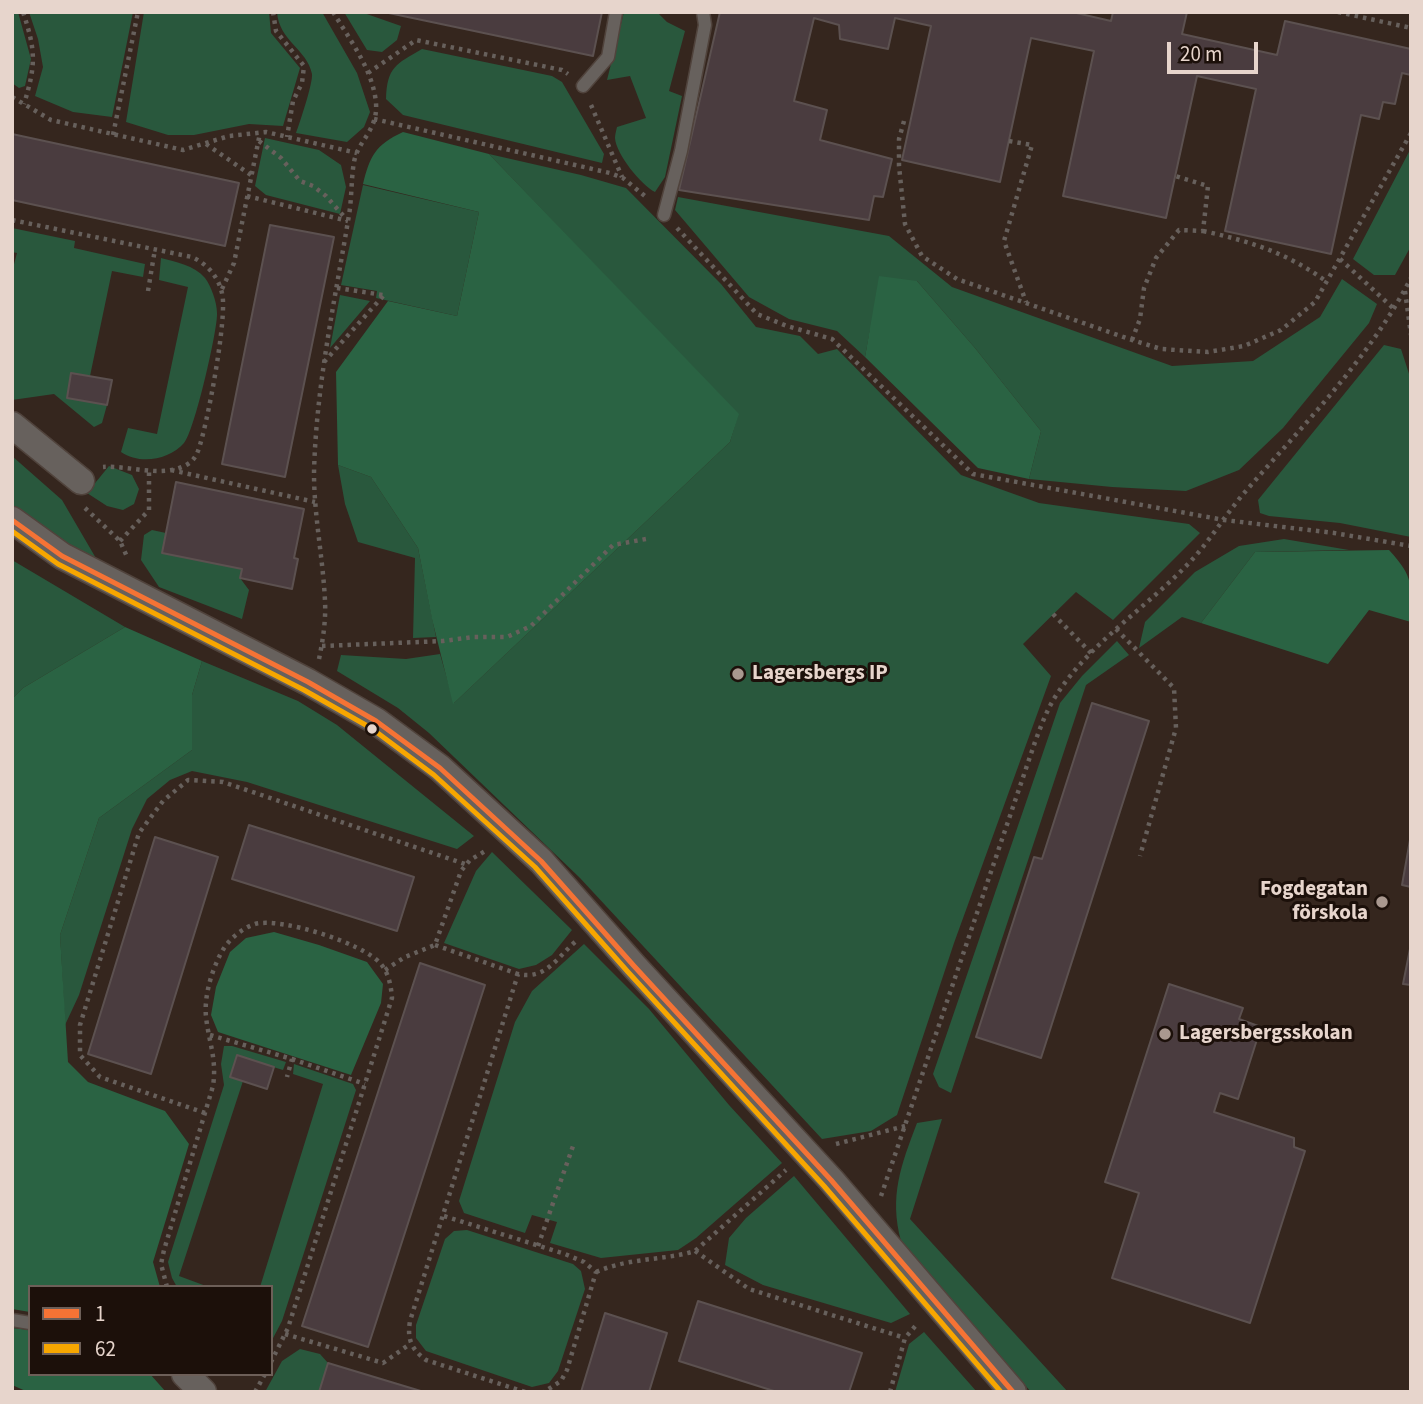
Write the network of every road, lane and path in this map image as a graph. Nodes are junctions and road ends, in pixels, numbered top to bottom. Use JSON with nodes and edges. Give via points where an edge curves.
{"nodes":[{"id":1,"x":23,"y":12,"type":"edge"},
{"id":2,"x":138,"y":12,"type":"edge"},
{"id":3,"x":273,"y":12,"type":"edge"},
{"id":4,"x":333,"y":12,"type":"edge"},
{"id":5,"x":616,"y":12,"type":"edge"},
{"id":6,"x":703,"y":12,"type":"edge"},
{"id":7,"x":1338,"y":12,"type":"edge"},
{"id":8,"x":1411,"y":28,"type":"edge"},
{"id":9,"x":368,"y":73,"type":"junction"},
{"id":10,"x":583,"y":86,"type":"junction"},
{"id":11,"x":12,"y":97,"type":"edge"},
{"id":12,"x":24,"y":104,"type":"junction"},
{"id":13,"x":374,"y":119,"type":"junction"},
{"id":14,"x":904,"y":121,"type":"dead end"},
{"id":15,"x":260,"y":133,"type":"junction"},
{"id":16,"x":1411,"y":133,"type":"edge"},
{"id":17,"x":113,"y":135,"type":"junction"},
{"id":18,"x":287,"y":137,"type":"junction"},
{"id":19,"x":258,"y":141,"type":"junction"},
{"id":20,"x":1009,"y":141,"type":"dead end"},
{"id":21,"x":205,"y":143,"type":"junction"},
{"id":22,"x":357,"y":153,"type":"junction"},
{"id":23,"x":251,"y":175,"type":"junction"},
{"id":24,"x":1175,"y":176,"type":"dead end"},
{"id":25,"x":623,"y":178,"type":"junction"},
{"id":26,"x":247,"y":196,"type":"junction"},
{"id":27,"x":664,"y":215,"type":"junction"},
{"id":28,"x":12,"y":220,"type":"edge"},
{"id":29,"x":348,"y":221,"type":"junction"},
{"id":30,"x":1203,"y":231,"type":"junction"},
{"id":31,"x":155,"y":249,"type":"junction"},
{"id":32,"x":1340,"y":259,"type":"junction"},
{"id":33,"x":1411,"y":278,"type":"edge"},
{"id":34,"x":1327,"y":282,"type":"junction"},
{"id":35,"x":336,"y":288,"type":"junction"},
{"id":36,"x":222,"y":290,"type":"junction"},
{"id":37,"x":1405,"y":290,"type":"junction"},
{"id":38,"x":148,"y":291,"type":"dead end"},
{"id":39,"x":1026,"y":302,"type":"junction"},
{"id":40,"x":1393,"y":308,"type":"junction"},
{"id":41,"x":1411,"y":335,"type":"edge"},
{"id":42,"x":1132,"y":340,"type":"junction"},
{"id":43,"x":324,"y":362,"type":"junction"},
{"id":44,"x":12,"y":425,"type":"edge"},
{"id":45,"x":149,"y":470,"type":"junction"},
{"id":46,"x":170,"y":470,"type":"junction"},
{"id":47,"x":81,"y":481,"type":"junction"},
{"id":48,"x":315,"y":502,"type":"junction"},
{"id":49,"x":12,"y":520,"type":"edge"},
{"id":50,"x":1223,"y":520,"type":"junction"},
{"id":51,"x":646,"y":539,"type":"dead end"},
{"id":52,"x":120,"y":541,"type":"junction"},
{"id":53,"x":1411,"y":546,"type":"edge"},
{"id":54,"x":122,"y":587,"type":"junction"},
{"id":55,"x":1053,"y":614,"type":"dead end"},
{"id":56,"x":1116,"y":629,"type":"junction"},
{"id":57,"x":322,"y":646,"type":"junction"},
{"id":58,"x":1091,"y":653,"type":"junction"},
{"id":59,"x":308,"y":681,"type":"junction"},
{"id":60,"x":509,"y":831,"type":"junction"},
{"id":61,"x":1140,"y":856,"type":"dead end"},
{"id":62,"x":464,"y":864,"type":"junction"},
{"id":63,"x":596,"y":922,"type":"junction"},
{"id":64,"x":435,"y":945,"type":"junction"},
{"id":65,"x":385,"y":970,"type":"junction"},
{"id":66,"x":518,"y":974,"type":"junction"},
{"id":67,"x":210,"y":1035,"type":"junction"},
{"id":68,"x":292,"y":1059,"type":"junction"},
{"id":69,"x":287,"y":1077,"type":"dead end"},
{"id":70,"x":365,"y":1084,"type":"junction"},
{"id":71,"x":205,"y":1113,"type":"junction"},
{"id":72,"x":905,"y":1126,"type":"junction"},
{"id":73,"x":573,"y":1146,"type":"dead end"},
{"id":74,"x":806,"y":1152,"type":"junction"},
{"id":75,"x":444,"y":1216,"type":"junction"},
{"id":76,"x":863,"y":1217,"type":"junction"},
{"id":77,"x":538,"y":1246,"type":"junction"},
{"id":78,"x":695,"y":1251,"type":"junction"},
{"id":79,"x":596,"y":1272,"type":"junction"},
{"id":80,"x":166,"y":1285,"type":"edge"},
{"id":81,"x":937,"y":1305,"type":"junction"},
{"id":82,"x":285,"y":1334,"type":"junction"},
{"id":83,"x":905,"y":1338,"type":"junction"},
{"id":84,"x":410,"y":1344,"type":"junction"},
{"id":85,"x":273,"y":1358,"type":"edge"},
{"id":86,"x":187,"y":1376,"type":"edge"},
{"id":87,"x":264,"y":1376,"type":"edge"},
{"id":88,"x":547,"y":1391,"type":"edge"},
{"id":89,"x":203,"y":1392,"type":"edge"},
{"id":90,"x":256,"y":1392,"type":"edge"},
{"id":91,"x":525,"y":1392,"type":"edge"},
{"id":92,"x":890,"y":1392,"type":"edge"},
{"id":93,"x":1013,"y":1392,"type":"edge"}],
"edges":[{"from":1,"to":12,"type":"path","via":[[34,50]]},
{"from":2,"to":17,"type":"path"},
{"from":3,"to":18,"type":"path","via":[[276,31],[304,66]]},
{"from":4,"to":9,"type":"path"},
{"from":5,"to":10,"type":"lane","via":[[608,57]]},
{"from":6,"to":27,"type":"lane","via":[[705,25],[684,138]]},
{"from":7,"to":8,"type":"path"},
{"from":9,"to":10,"type":"path","via":[[416,40],[562,70]]},
{"from":9,"to":13,"type":"path","via":[[376,106]]},
{"from":10,"to":25,"type":"path"},
{"from":11,"to":12,"type":"path"},
{"from":12,"to":17,"type":"path","via":[[51,120]]},
{"from":13,"to":22,"type":"path"},
{"from":13,"to":25,"type":"path"},
{"from":14,"to":39,"type":"path","via":[[899,139],[905,224],[922,256],[957,279]]},
{"from":15,"to":18,"type":"path"},
{"from":15,"to":19,"type":"path"},
{"from":15,"to":21,"type":"path","via":[[229,135]]},
{"from":16,"to":32,"type":"path"},
{"from":17,"to":21,"type":"path","via":[[183,150]]},
{"from":18,"to":22,"type":"path"},
{"from":19,"to":23,"type":"path"},
{"from":19,"to":29,"type":"path","via":[[282,158],[299,181],[326,196]]},
{"from":20,"to":39,"type":"path","via":[[1032,145],[1004,241]]},
{"from":21,"to":23,"type":"path"},
{"from":22,"to":29,"type":"path"},
{"from":23,"to":26,"type":"path"},
{"from":24,"to":30,"type":"path","via":[[1208,186]]},
{"from":25,"to":27,"type":"path"},
{"from":26,"to":29,"type":"path"},
{"from":26,"to":36,"type":"path","via":[[234,263]]},
{"from":27,"to":50,"type":"path","via":[[757,314],[832,339],[973,474]]},
{"from":28,"to":31,"type":"path"},
{"from":29,"to":35,"type":"path"},
{"from":30,"to":34,"type":"path","via":[[1248,241],[1304,264]]},
{"from":30,"to":42,"type":"path","via":[[1179,230],[1156,258]]},
{"from":31,"to":36,"type":"path","via":[[201,261]]},
{"from":31,"to":38,"type":"path"},
{"from":32,"to":34,"type":"path"},
{"from":32,"to":40,"type":"path"},
{"from":33,"to":37,"type":"path"},
{"from":34,"to":42,"type":"path","via":[[1315,302],[1280,330],[1244,346],[1208,352],[1161,349]]},
{"from":35,"to":43,"type":"path"},
{"from":35,"to":43,"type":"path","via":[[384,295]]},
{"from":36,"to":46,"type":"path","via":[[223,322],[197,454],[186,465]]},
{"from":37,"to":40,"type":"path"},
{"from":37,"to":41,"type":"path"},
{"from":39,"to":42,"type":"path"},
{"from":40,"to":50,"type":"path","via":[[1338,386]]},
{"from":43,"to":48,"type":"path"},
{"from":44,"to":47,"type":"street"},
{"from":45,"to":46,"type":"path"},
{"from":45,"to":47,"type":"path","via":[[106,467]]},
{"from":45,"to":52,"type":"path","via":[[149,510]]},
{"from":46,"to":48,"type":"path"},
{"from":47,"to":52,"type":"path","via":[[78,500]]},
{"from":48,"to":57,"type":"path","via":[[325,602]]},
{"from":49,"to":54,"type":"street","via":[[62,556]]},
{"from":50,"to":53,"type":"path"},
{"from":50,"to":56,"type":"path","via":[[1187,566]]},
{"from":51,"to":57,"type":"path","via":[[613,545],[531,626],[507,638]]},
{"from":52,"to":54,"type":"path","via":[[130,563]]},
{"from":54,"to":59,"type":"street"},
{"from":55,"to":58,"type":"path"},
{"from":56,"to":58,"type":"path"},
{"from":56,"to":61,"type":"path","via":[[1174,688],[1176,728]]},
{"from":57,"to":59,"type":"path"},
{"from":58,"to":72,"type":"path","via":[[1044,717]]},
{"from":59,"to":60,"type":"street","via":[[376,721],[440,768]]},
{"from":60,"to":62,"type":"path","via":[[492,848]]},
{"from":60,"to":63,"type":"street"},
{"from":62,"to":64,"type":"path"},
{"from":62,"to":71,"type":"path","via":[[223,782],[188,780],[163,801],[139,833],[80,1025],[80,1055],[100,1077]]},
{"from":63,"to":66,"type":"path","via":[[541,974]]},
{"from":63,"to":74,"type":"street"},
{"from":64,"to":65,"type":"path"},
{"from":64,"to":66,"type":"path"},
{"from":65,"to":67,"type":"path","via":[[368,953],[337,940],[273,922],[256,924],[228,942],[220,956],[207,996]]},
{"from":65,"to":70,"type":"path","via":[[391,998]]},
{"from":66,"to":75,"type":"path"},
{"from":67,"to":68,"type":"path"},
{"from":67,"to":71,"type":"path","via":[[216,1067]]},
{"from":68,"to":69,"type":"path"},
{"from":68,"to":70,"type":"path"},
{"from":70,"to":82,"type":"path"},
{"from":71,"to":80,"type":"path","via":[[164,1250],[161,1264]]},
{"from":72,"to":74,"type":"path"},
{"from":72,"to":76,"type":"path","via":[[880,1199]]},
{"from":73,"to":77,"type":"path"},
{"from":74,"to":76,"type":"street"},
{"from":74,"to":78,"type":"path"},
{"from":75,"to":77,"type":"path"},
{"from":75,"to":84,"type":"path","via":[[410,1321]]},
{"from":76,"to":81,"type":"street"},
{"from":77,"to":79,"type":"path","via":[[584,1262]]},
{"from":78,"to":79,"type":"path","via":[[627,1261]]},
{"from":78,"to":83,"type":"path","via":[[749,1289]]},
{"from":79,"to":88,"type":"path","via":[[567,1370]]},
{"from":81,"to":83,"type":"path"},
{"from":81,"to":93,"type":"street"},
{"from":82,"to":84,"type":"path","via":[[383,1363]]},
{"from":82,"to":85,"type":"path"},
{"from":83,"to":92,"type":"path"},
{"from":84,"to":91,"type":"path","via":[[426,1360]]},
{"from":86,"to":89,"type":"street"},
{"from":87,"to":90,"type":"path"}]}
